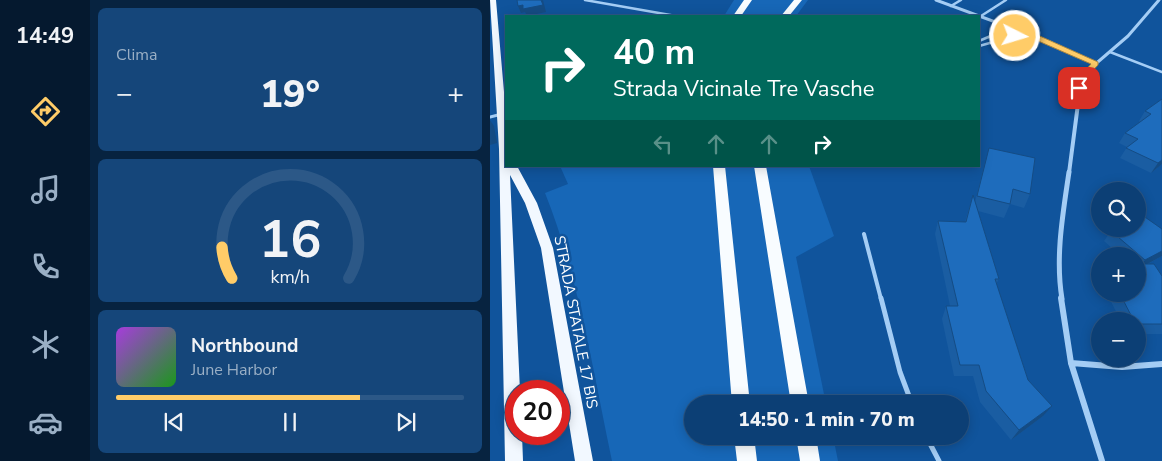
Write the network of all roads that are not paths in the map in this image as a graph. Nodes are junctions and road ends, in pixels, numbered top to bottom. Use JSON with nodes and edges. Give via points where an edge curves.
{"nodes":[{"id":1,"x":493,"y":0,"type":"edge"},
{"id":2,"x":585,"y":0,"type":"edge"},
{"id":3,"x":748,"y":0,"type":"edge"},
{"id":4,"x":798,"y":0,"type":"edge"},
{"id":5,"x":936,"y":0,"type":"edge"},
{"id":6,"x":960,"y":0,"type":"edge"},
{"id":7,"x":1006,"y":0,"type":"edge"},
{"id":8,"x":1160,"y":0,"type":"edge"},
{"id":9,"x":952,"y":6,"type":"junction"},
{"id":10,"x":670,"y":15,"type":"edge"},
{"id":11,"x":738,"y":15,"type":"edge"},
{"id":12,"x":786,"y":15,"type":"edge"},
{"id":13,"x":977,"y":15,"type":"edge"},
{"id":14,"x":980,"y":16,"type":"joint"},
{"id":15,"x":1018,"y":30,"type":"junction"},
{"id":16,"x":1030,"y":35,"type":"junction"},
{"id":17,"x":980,"y":41,"type":"edge"},
{"id":18,"x":980,"y":46,"type":"edge"},
{"id":19,"x":1110,"y":52,"type":"junction"},
{"id":20,"x":1096,"y":63,"type":"junction"},
{"id":21,"x":1162,"y":72,"type":"edge"},
{"id":22,"x":502,"y":114,"type":"junction"},
{"id":23,"x":490,"y":117,"type":"edge"},
{"id":24,"x":505,"y":142,"type":"edge"},
{"id":25,"x":506,"y":167,"type":"edge"},
{"id":26,"x":512,"y":167,"type":"edge"},
{"id":27,"x":719,"y":167,"type":"edge"},
{"id":28,"x":760,"y":167,"type":"edge"},
{"id":29,"x":864,"y":234,"type":"dead end"},
{"id":30,"x":1071,"y":363,"type":"junction"},
{"id":31,"x":1162,"y":364,"type":"edge"},
{"id":32,"x":740,"y":395,"type":"edge"},
{"id":33,"x":798,"y":395,"type":"edge"},
{"id":34,"x":909,"y":395,"type":"edge"},
{"id":35,"x":745,"y":445,"type":"edge"},
{"id":36,"x":807,"y":445,"type":"edge"},
{"id":37,"x":931,"y":445,"type":"edge"},
{"id":38,"x":514,"y":461,"type":"edge"},
{"id":39,"x":584,"y":461,"type":"edge"},
{"id":40,"x":747,"y":461,"type":"edge"},
{"id":41,"x":810,"y":461,"type":"edge"},
{"id":42,"x":939,"y":461,"type":"edge"},
{"id":43,"x":1102,"y":461,"type":"edge"}],
"edges":[{"from":1,"to":22,"type":"main road"},
{"from":2,"to":10,"type":"lane"},
{"from":3,"to":11,"type":"highway"},
{"from":4,"to":12,"type":"highway"},
{"from":5,"to":9,"type":"street"},
{"from":6,"to":9,"type":"lane"},
{"from":7,"to":14,"type":"lane"},
{"from":8,"to":19,"type":"street"},
{"from":9,"to":13,"type":"street"},
{"from":14,"to":15,"type":"street"},
{"from":15,"to":16,"type":"street"},
{"from":15,"to":17,"type":"lane","via":[[1000,32]]},
{"from":16,"to":18,"type":"lane"},
{"from":16,"to":20,"type":"street"},
{"from":19,"to":20,"type":"street"},
{"from":19,"to":21,"type":"lane"},
{"from":20,"to":30,"type":"street","via":[[1084,75],[1079,88],[1061,229],[1060,288]]},
{"from":22,"to":23,"type":"lane"},
{"from":22,"to":24,"type":"main road"},
{"from":25,"to":38,"type":"main road"},
{"from":26,"to":39,"type":"main road","name":"STRADA STATALE 17 BIS","via":[[531,203],[547,248]]},
{"from":27,"to":32,"type":"highway"},
{"from":28,"to":33,"type":"highway"},
{"from":29,"to":34,"type":"lane"},
{"from":30,"to":31,"type":"street","via":[[1122,367]]},
{"from":30,"to":43,"type":"street"},
{"from":35,"to":40,"type":"highway"},
{"from":36,"to":41,"type":"highway"},
{"from":37,"to":42,"type":"lane"}]}
